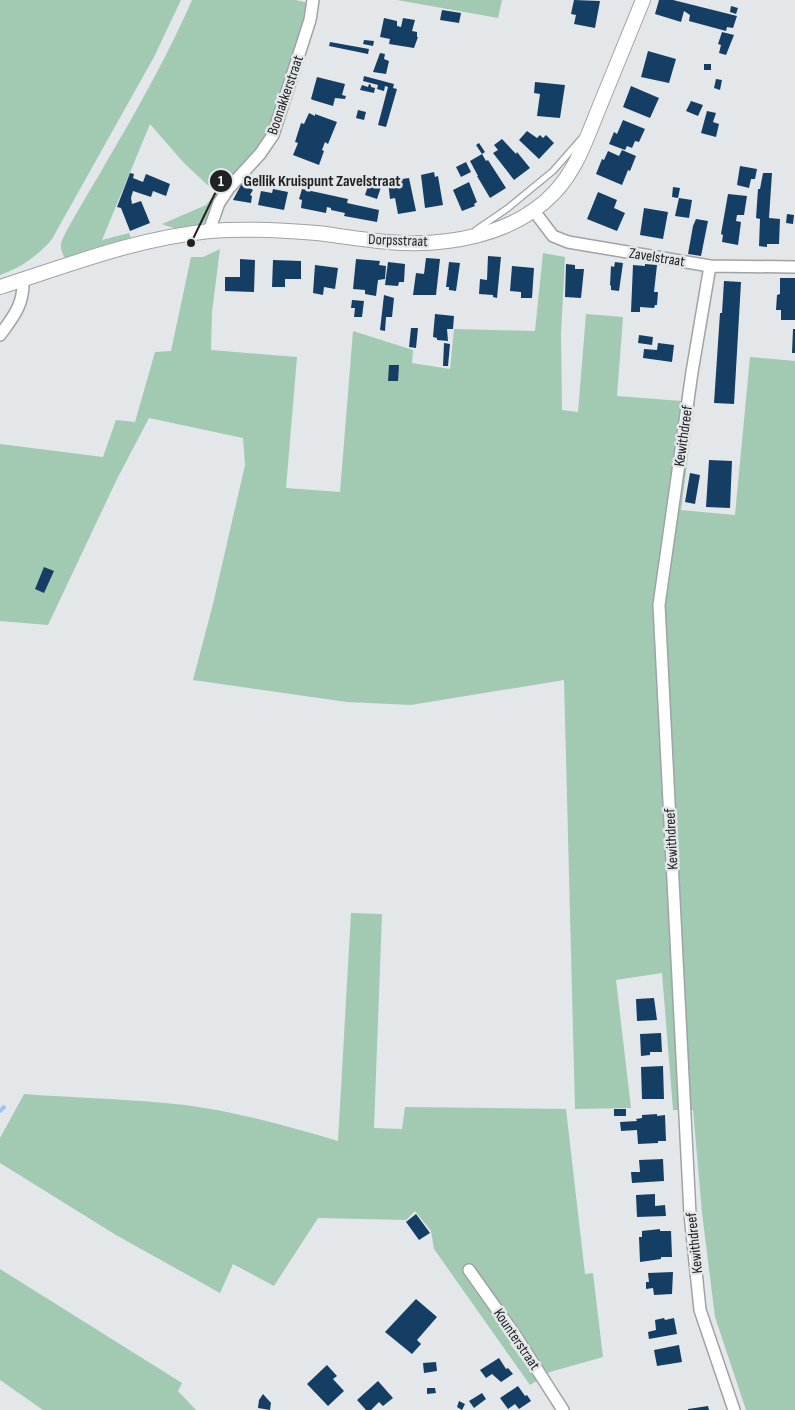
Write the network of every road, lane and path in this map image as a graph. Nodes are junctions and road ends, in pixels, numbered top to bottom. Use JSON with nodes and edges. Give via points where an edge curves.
{"nodes":[{"id":1,"x":313,"y":0,"type":"edge"},
{"id":2,"x":643,"y":0,"type":"edge"},
{"id":3,"x":591,"y":127,"type":"junction"},
{"id":4,"x":534,"y":211,"type":"junction"},
{"id":5,"x":209,"y":232,"type":"junction"},
{"id":6,"x":467,"y":237,"type":"junction"},
{"id":7,"x":710,"y":266,"type":"junction"},
{"id":8,"x":795,"y":267,"type":"edge"},
{"id":9,"x":23,"y":280,"type":"junction"},
{"id":10,"x":0,"y":287,"type":"edge"},
{"id":11,"x":0,"y":335,"type":"edge"},
{"id":12,"x":469,"y":1270,"type":"dead end"},
{"id":13,"x":563,"y":1410,"type":"edge"},
{"id":14,"x":734,"y":1410,"type":"edge"}],
"edges":[{"from":1,"to":5,"type":"street","name":"Boonakkerstraat","via":[[310,20],[273,135],[219,203]]},
{"from":2,"to":3,"type":"street","name":"Dorpsstraat"},
{"from":3,"to":4,"type":"street","name":"Dorpsstraat","via":[[578,160],[562,184]]},
{"from":3,"to":6,"type":"lane","via":[[553,171]]},
{"from":4,"to":6,"type":"street","name":"Dorpsstraat","via":[[506,226]]},
{"from":4,"to":7,"type":"street","name":"Zavelstraat","via":[[553,236],[563,241]]},
{"from":5,"to":6,"type":"street","name":"Dorpsstraat","via":[[249,229],[291,231],[390,242],[430,242]]},
{"from":5,"to":9,"type":"street","name":"Dorpsstraat","via":[[134,245]]},
{"from":7,"to":8,"type":"street","name":"Zavelstraat"},
{"from":7,"to":14,"type":"street","name":"Kewithdreef","via":[[659,605],[690,1214],[700,1310]]},
{"from":9,"to":10,"type":"street","name":"Dorpsstraat"},
{"from":9,"to":11,"type":"street","via":[[17,312]]},
{"from":12,"to":13,"type":"street","name":"Kounterstraat"}]}
